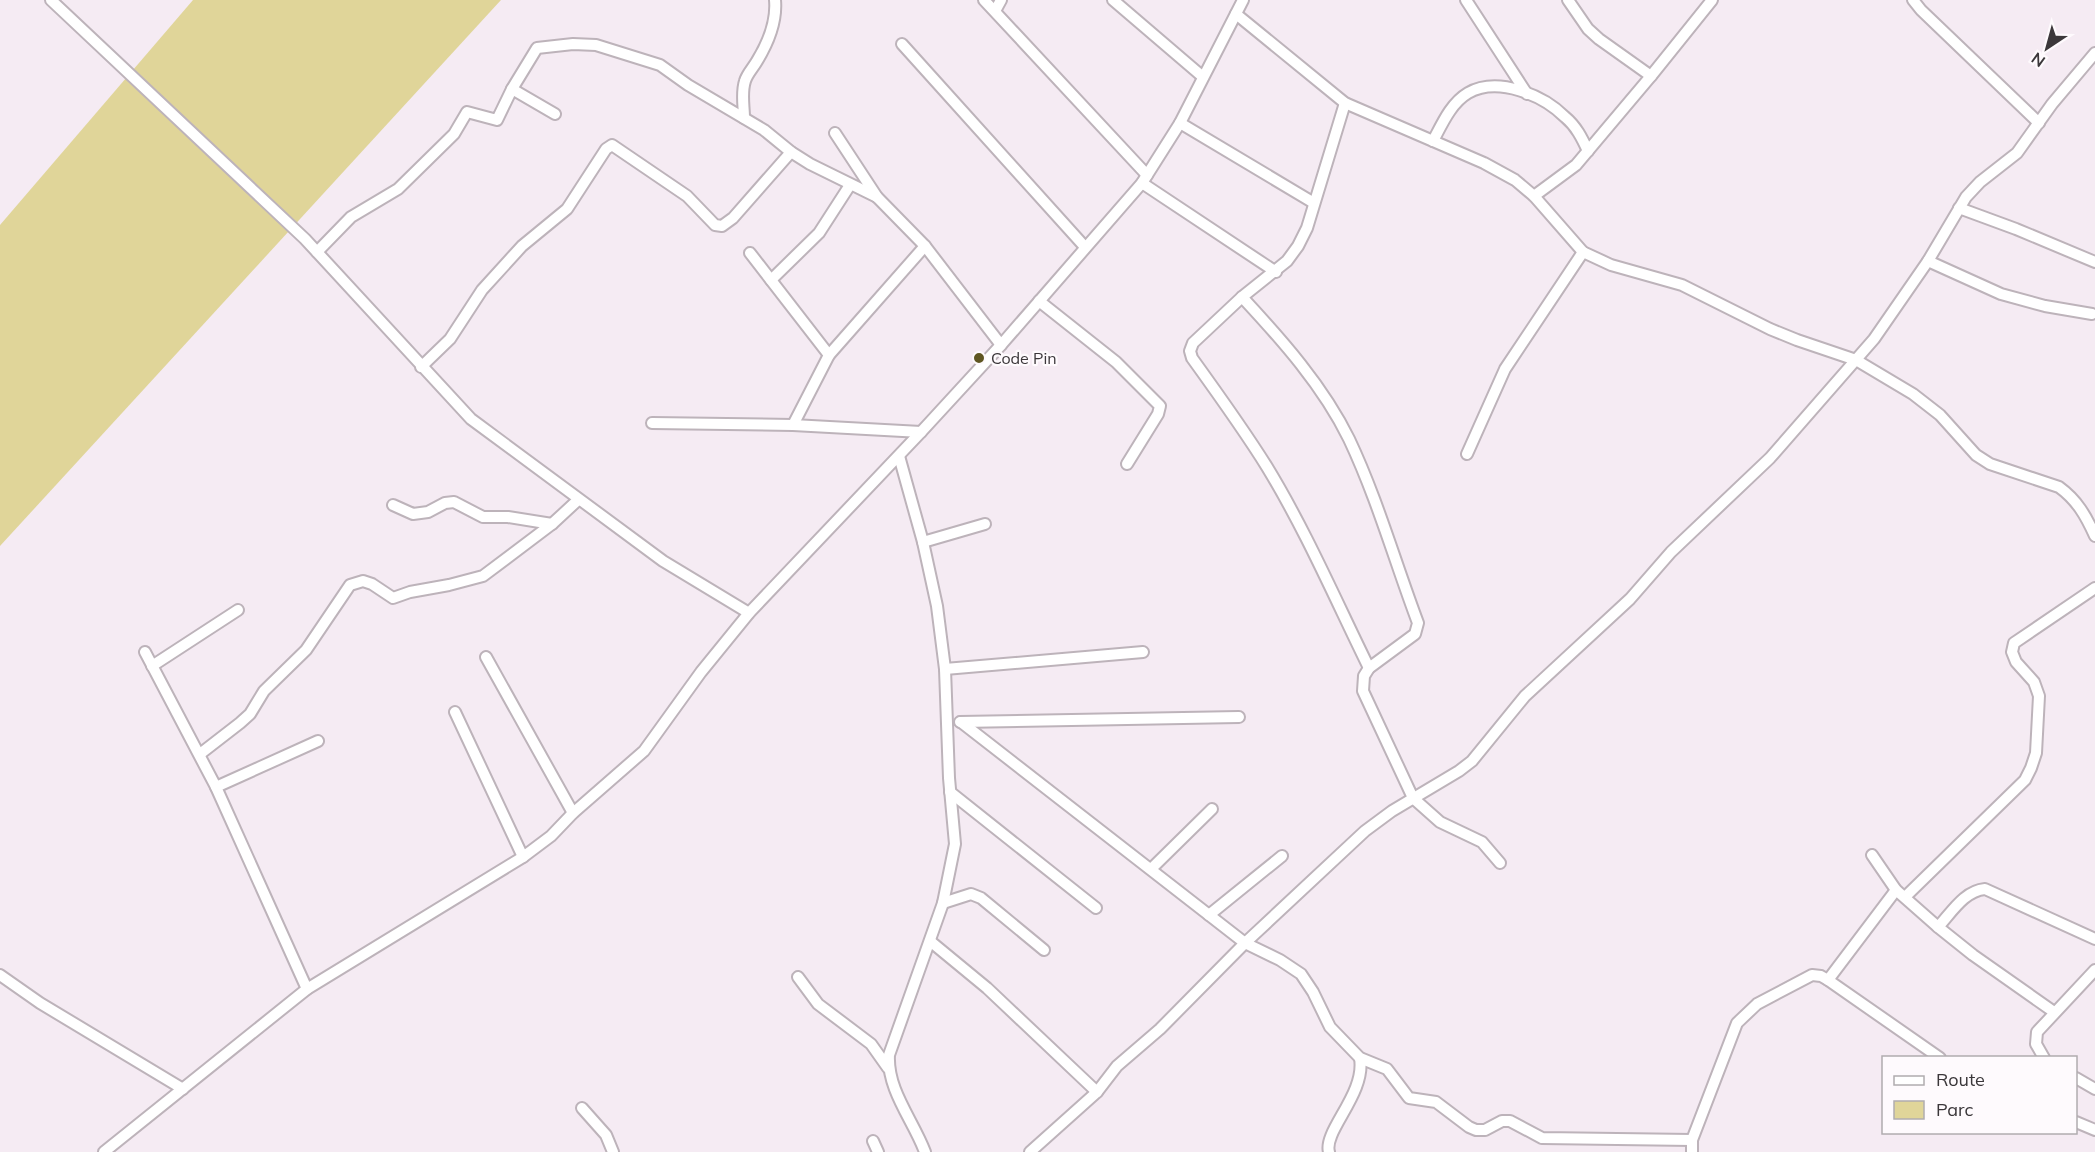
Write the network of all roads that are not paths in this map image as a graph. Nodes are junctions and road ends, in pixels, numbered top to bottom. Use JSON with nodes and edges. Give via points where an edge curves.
{"nodes":[{"id":1,"x":51,"y":0,"type":"edge"},
{"id":2,"x":775,"y":0,"type":"edge"},
{"id":3,"x":984,"y":0,"type":"edge"},
{"id":4,"x":1001,"y":0,"type":"edge"},
{"id":5,"x":1113,"y":0,"type":"edge"},
{"id":6,"x":1243,"y":0,"type":"edge"},
{"id":7,"x":1466,"y":0,"type":"edge"},
{"id":8,"x":1568,"y":0,"type":"edge"},
{"id":9,"x":1712,"y":0,"type":"edge"},
{"id":10,"x":1914,"y":0,"type":"edge"},
{"id":11,"x":994,"y":11,"type":"junction"},
{"id":12,"x":1236,"y":14,"type":"junction"},
{"id":13,"x":902,"y":44,"type":"dead end"},
{"id":14,"x":2095,"y":53,"type":"edge"},
{"id":15,"x":1203,"y":76,"type":"junction"},
{"id":16,"x":1652,"y":76,"type":"junction"},
{"id":17,"x":512,"y":89,"type":"junction"},
{"id":18,"x":1527,"y":94,"type":"junction"},
{"id":19,"x":1345,"y":103,"type":"junction"},
{"id":20,"x":555,"y":114,"type":"dead end"},
{"id":21,"x":744,"y":118,"type":"junction"},
{"id":22,"x":1180,"y":123,"type":"junction"},
{"id":23,"x":2038,"y":123,"type":"junction"},
{"id":24,"x":835,"y":133,"type":"dead end"},
{"id":25,"x":1434,"y":141,"type":"junction"},
{"id":26,"x":1588,"y":151,"type":"junction"},
{"id":27,"x":791,"y":152,"type":"junction"},
{"id":28,"x":1144,"y":179,"type":"junction"},
{"id":29,"x":850,"y":185,"type":"junction"},
{"id":30,"x":877,"y":196,"type":"junction"},
{"id":31,"x":1534,"y":196,"type":"junction"},
{"id":32,"x":1314,"y":203,"type":"junction"},
{"id":33,"x":1959,"y":208,"type":"junction"},
{"id":34,"x":926,"y":246,"type":"junction"},
{"id":35,"x":1085,"y":247,"type":"junction"},
{"id":36,"x":317,"y":252,"type":"junction"},
{"id":37,"x":750,"y":252,"type":"dead end"},
{"id":38,"x":1583,"y":252,"type":"junction"},
{"id":39,"x":1928,"y":261,"type":"junction"},
{"id":40,"x":2095,"y":262,"type":"edge"},
{"id":41,"x":1276,"y":272,"type":"junction"},
{"id":42,"x":771,"y":280,"type":"junction"},
{"id":43,"x":1242,"y":297,"type":"junction"},
{"id":44,"x":1039,"y":301,"type":"junction"},
{"id":45,"x":2092,"y":314,"type":"dead end"},
{"id":46,"x":1001,"y":345,"type":"junction"},
{"id":47,"x":829,"y":356,"type":"junction"},
{"id":48,"x":1856,"y":360,"type":"junction"},
{"id":49,"x":421,"y":367,"type":"junction"},
{"id":50,"x":652,"y":423,"type":"dead end"},
{"id":51,"x":793,"y":425,"type":"junction"},
{"id":52,"x":921,"y":432,"type":"junction"},
{"id":53,"x":1467,"y":454,"type":"dead end"},
{"id":54,"x":899,"y":456,"type":"junction"},
{"id":55,"x":1127,"y":464,"type":"dead end"},
{"id":56,"x":578,"y":500,"type":"junction"},
{"id":57,"x":393,"y":505,"type":"dead end"},
{"id":58,"x":552,"y":524,"type":"junction"},
{"id":59,"x":985,"y":524,"type":"dead end"},
{"id":60,"x":2095,"y":536,"type":"edge"},
{"id":61,"x":923,"y":542,"type":"junction"},
{"id":62,"x":2095,"y":588,"type":"edge"},
{"id":63,"x":238,"y":610,"type":"dead end"},
{"id":64,"x":749,"y":613,"type":"junction"},
{"id":65,"x":145,"y":651,"type":"dead end"},
{"id":66,"x":1143,"y":651,"type":"dead end"},
{"id":67,"x":486,"y":657,"type":"dead end"},
{"id":68,"x":152,"y":666,"type":"junction"},
{"id":69,"x":1368,"y":668,"type":"junction"},
{"id":70,"x":945,"y":669,"type":"junction"},
{"id":71,"x":455,"y":712,"type":"dead end"},
{"id":72,"x":1239,"y":717,"type":"dead end"},
{"id":73,"x":961,"y":722,"type":"junction"},
{"id":74,"x":948,"y":723,"type":"junction"},
{"id":75,"x":318,"y":741,"type":"dead end"},
{"id":76,"x":200,"y":754,"type":"junction"},
{"id":77,"x":216,"y":787,"type":"junction"},
{"id":78,"x":950,"y":792,"type":"junction"},
{"id":79,"x":1413,"y":798,"type":"junction"},
{"id":80,"x":1212,"y":809,"type":"dead end"},
{"id":81,"x":573,"y":813,"type":"junction"},
{"id":82,"x":1872,"y":855,"type":"dead end"},
{"id":83,"x":1282,"y":856,"type":"dead end"},
{"id":84,"x":523,"y":857,"type":"junction"},
{"id":85,"x":1500,"y":863,"type":"dead end"},
{"id":86,"x":1152,"y":869,"type":"junction"},
{"id":87,"x":1901,"y":894,"type":"junction"},
{"id":88,"x":943,"y":903,"type":"junction"},
{"id":89,"x":1095,"y":908,"type":"dead end"},
{"id":90,"x":1209,"y":915,"type":"junction"},
{"id":91,"x":1938,"y":927,"type":"junction"},
{"id":92,"x":2095,"y":939,"type":"edge"},
{"id":93,"x":930,"y":941,"type":"junction"},
{"id":94,"x":1245,"y":943,"type":"junction"},
{"id":95,"x":1044,"y":950,"type":"dead end"},
{"id":96,"x":2095,"y":970,"type":"edge"},
{"id":97,"x":0,"y":975,"type":"edge"},
{"id":98,"x":798,"y":977,"type":"dead end"},
{"id":99,"x":1828,"y":980,"type":"junction"},
{"id":100,"x":307,"y":989,"type":"junction"},
{"id":101,"x":2054,"y":1012,"type":"junction"},
{"id":102,"x":1937,"y":1056,"type":"edge"},
{"id":103,"x":2043,"y":1056,"type":"edge"},
{"id":104,"x":1360,"y":1058,"type":"junction"},
{"id":105,"x":888,"y":1068,"type":"junction"},
{"id":106,"x":2077,"y":1079,"type":"edge"},
{"id":107,"x":183,"y":1089,"type":"junction"},
{"id":108,"x":2095,"y":1089,"type":"edge"},
{"id":109,"x":1096,"y":1092,"type":"junction"},
{"id":110,"x":582,"y":1108,"type":"dead end"},
{"id":111,"x":2077,"y":1122,"type":"edge"},
{"id":112,"x":2095,"y":1130,"type":"edge"},
{"id":113,"x":1692,"y":1140,"type":"junction"},
{"id":114,"x":873,"y":1141,"type":"dead end"},
{"id":115,"x":104,"y":1152,"type":"edge"},
{"id":116,"x":613,"y":1152,"type":"edge"},
{"id":117,"x":878,"y":1152,"type":"edge"},
{"id":118,"x":925,"y":1152,"type":"edge"},
{"id":119,"x":1030,"y":1152,"type":"edge"},
{"id":120,"x":1329,"y":1152,"type":"edge"},
{"id":121,"x":1692,"y":1152,"type":"edge"}],
"edges":[{"from":1,"to":36,"type":"street"},
{"from":2,"to":21,"type":"street","via":[[770,37],[745,78]]},
{"from":3,"to":11,"type":"street"},
{"from":4,"to":11,"type":"street"},
{"from":5,"to":15,"type":"street"},
{"from":6,"to":12,"type":"street"},
{"from":7,"to":18,"type":"street"},
{"from":8,"to":16,"type":"street","via":[[1599,39]]},
{"from":9,"to":16,"type":"street"},
{"from":10,"to":23,"type":"street"},
{"from":11,"to":28,"type":"street"},
{"from":12,"to":15,"type":"street"},
{"from":12,"to":19,"type":"street"},
{"from":13,"to":35,"type":"street"},
{"from":14,"to":23,"type":"street"},
{"from":15,"to":22,"type":"street"},
{"from":16,"to":26,"type":"street"},
{"from":17,"to":20,"type":"street"},
{"from":17,"to":21,"type":"street","via":[[537,48],[596,45],[660,65]]},
{"from":17,"to":36,"type":"street","via":[[497,120],[467,112],[454,134],[398,189],[351,217]]},
{"from":18,"to":25,"type":"street","via":[[1499,87],[1482,87],[1467,94],[1452,107]]},
{"from":18,"to":26,"type":"street","via":[[1567,118]]},
{"from":19,"to":25,"type":"street"},
{"from":19,"to":32,"type":"street"},
{"from":21,"to":27,"type":"street"},
{"from":22,"to":28,"type":"street"},
{"from":22,"to":32,"type":"street"},
{"from":23,"to":33,"type":"street","via":[[2017,153],[1980,182]]},
{"from":24,"to":30,"type":"street"},
{"from":25,"to":31,"type":"street","via":[[1502,171]]},
{"from":26,"to":31,"type":"street"},
{"from":27,"to":29,"type":"street"},
{"from":27,"to":49,"type":"street","via":[[722,226],[716,225],[687,196],[612,145],[567,209],[522,246],[482,290],[450,339]]},
{"from":28,"to":35,"type":"street"},
{"from":28,"to":41,"type":"street"},
{"from":29,"to":30,"type":"street"},
{"from":29,"to":42,"type":"street","via":[[819,233]]},
{"from":30,"to":34,"type":"street"},
{"from":31,"to":38,"type":"street"},
{"from":32,"to":41,"type":"street","via":[[1298,246]]},
{"from":33,"to":39,"type":"street"},
{"from":33,"to":40,"type":"street"},
{"from":34,"to":46,"type":"street"},
{"from":34,"to":47,"type":"street"},
{"from":35,"to":44,"type":"street"},
{"from":36,"to":49,"type":"street"},
{"from":37,"to":42,"type":"street"},
{"from":38,"to":48,"type":"street","via":[[1611,265],[1682,285],[1770,329]]},
{"from":38,"to":53,"type":"street","via":[[1505,369]]},
{"from":39,"to":45,"type":"street","via":[[2001,294]]},
{"from":39,"to":48,"type":"street"},
{"from":41,"to":43,"type":"street"},
{"from":42,"to":47,"type":"street"},
{"from":43,"to":69,"type":"street","via":[[1193,343],[1192,358],[1268,469],[1298,522]]},
{"from":43,"to":69,"type":"street","via":[[1310,378],[1349,439],[1418,623],[1415,634]]},
{"from":44,"to":46,"type":"street"},
{"from":44,"to":55,"type":"street","via":[[1116,362],[1160,406]]},
{"from":46,"to":52,"type":"street"},
{"from":47,"to":51,"type":"street"},
{"from":48,"to":60,"type":"street","via":[[1913,394],[1990,464],[2068,494],[2085,514]]},
{"from":48,"to":79,"type":"street","via":[[1770,458],[1671,552],[1630,599],[1525,696],[1472,761]]},
{"from":49,"to":56,"type":"street","via":[[471,419]]},
{"from":50,"to":51,"type":"street"},
{"from":51,"to":52,"type":"street"},
{"from":52,"to":54,"type":"street"},
{"from":54,"to":61,"type":"street"},
{"from":54,"to":64,"type":"street"},
{"from":56,"to":58,"type":"street"},
{"from":56,"to":64,"type":"street","via":[[663,561]]},
{"from":57,"to":58,"type":"street","via":[[413,514],[454,502],[483,517]]},
{"from":58,"to":76,"type":"street","via":[[483,576],[393,598],[363,580],[350,585],[306,650],[264,691],[250,714]]},
{"from":59,"to":61,"type":"street"},
{"from":61,"to":70,"type":"street"},
{"from":62,"to":87,"type":"street","via":[[2014,643],[2016,662],[2034,682],[2039,696],[2036,753],[2025,780]]},
{"from":63,"to":68,"type":"street"},
{"from":64,"to":81,"type":"street","via":[[644,751]]},
{"from":65,"to":68,"type":"street"},
{"from":66,"to":70,"type":"street"},
{"from":67,"to":81,"type":"street"},
{"from":68,"to":76,"type":"street"},
{"from":69,"to":79,"type":"street","via":[[1363,691]]},
{"from":70,"to":74,"type":"street"},
{"from":71,"to":84,"type":"street"},
{"from":72,"to":73,"type":"street"},
{"from":73,"to":74,"type":"street"},
{"from":73,"to":86,"type":"street"},
{"from":74,"to":78,"type":"street"},
{"from":75,"to":77,"type":"street"},
{"from":76,"to":77,"type":"street"},
{"from":77,"to":100,"type":"street"},
{"from":78,"to":88,"type":"street","via":[[955,844]]},
{"from":78,"to":89,"type":"street"},
{"from":79,"to":85,"type":"street","via":[[1440,822],[1482,842]]},
{"from":79,"to":94,"type":"street","via":[[1365,831]]},
{"from":80,"to":86,"type":"street"},
{"from":81,"to":84,"type":"street"},
{"from":82,"to":87,"type":"street"},
{"from":83,"to":90,"type":"street"},
{"from":84,"to":100,"type":"street"},
{"from":86,"to":90,"type":"street"},
{"from":87,"to":91,"type":"street"},
{"from":87,"to":99,"type":"street"},
{"from":88,"to":93,"type":"street"},
{"from":88,"to":95,"type":"street","via":[[971,894],[981,898]]},
{"from":90,"to":94,"type":"street"},
{"from":91,"to":92,"type":"street","via":[[1964,897],[1985,889]]},
{"from":91,"to":101,"type":"street"},
{"from":93,"to":105,"type":"street","via":[[889,1055]]},
{"from":93,"to":109,"type":"street","via":[[987,988]]},
{"from":94,"to":104,"type":"street","via":[[1301,974],[1326,1022]]},
{"from":94,"to":109,"type":"street","via":[[1160,1029],[1117,1066]]},
{"from":96,"to":101,"type":"street"},
{"from":97,"to":107,"type":"street"},
{"from":98,"to":105,"type":"street","via":[[818,1004],[871,1044]]},
{"from":99,"to":102,"type":"street"},
{"from":99,"to":113,"type":"street","via":[[1816,974],[1805,978],[1757,1005],[1737,1023]]},
{"from":100,"to":107,"type":"street"},
{"from":101,"to":103,"type":"street","via":[[2037,1032],[2036,1044]]},
{"from":104,"to":113,"type":"street","via":[[1387,1069],[1409,1098],[1436,1102],[1476,1130],[1510,1121],[1549,1138]]},
{"from":104,"to":120,"type":"street","via":[[1356,1089],[1330,1139]]},
{"from":105,"to":118,"type":"street"},
{"from":106,"to":108,"type":"street"},
{"from":107,"to":115,"type":"street"},
{"from":109,"to":119,"type":"street"},
{"from":110,"to":116,"type":"street","via":[[606,1135]]},
{"from":111,"to":112,"type":"street"},
{"from":113,"to":121,"type":"street"},
{"from":114,"to":117,"type":"street"}]}
